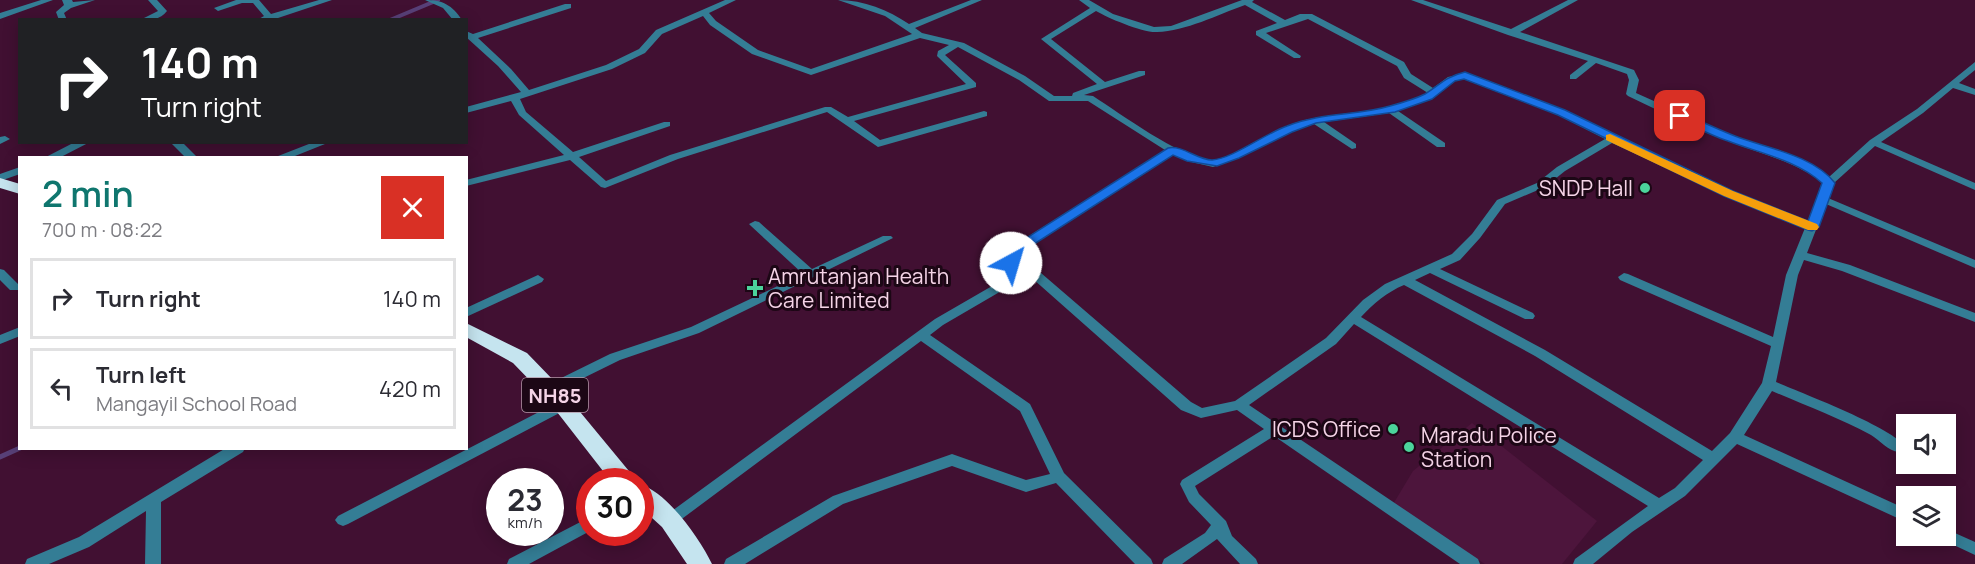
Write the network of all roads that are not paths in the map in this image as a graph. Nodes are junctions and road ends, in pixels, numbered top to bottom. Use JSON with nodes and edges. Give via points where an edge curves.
{"nodes":[{"id":1,"x":50,"y":0,"type":"edge"},
{"id":2,"x":91,"y":0,"type":"edge"},
{"id":3,"x":152,"y":0,"type":"edge"},
{"id":4,"x":327,"y":0,"type":"edge"},
{"id":5,"x":430,"y":0,"type":"edge"},
{"id":6,"x":704,"y":0,"type":"edge"},
{"id":7,"x":732,"y":0,"type":"edge"},
{"id":8,"x":842,"y":0,"type":"edge"},
{"id":9,"x":978,"y":0,"type":"edge"},
{"id":10,"x":1083,"y":0,"type":"edge"},
{"id":11,"x":1415,"y":0,"type":"edge"},
{"id":12,"x":1574,"y":0,"type":"edge"},
{"id":13,"x":1248,"y":1,"type":"edge"},
{"id":14,"x":67,"y":3,"type":"edge"},
{"id":15,"x":568,"y":6,"type":"dead end"},
{"id":16,"x":218,"y":8,"type":"dead end"},
{"id":17,"x":1095,"y":8,"type":"junction"},
{"id":18,"x":709,"y":11,"type":"junction"},
{"id":19,"x":0,"y":16,"type":"edge"},
{"id":20,"x":62,"y":18,"type":"edge"},
{"id":21,"x":150,"y":18,"type":"edge"},
{"id":22,"x":265,"y":18,"type":"edge"},
{"id":23,"x":457,"y":18,"type":"edge"},
{"id":24,"x":1284,"y":23,"type":"junction"},
{"id":25,"x":908,"y":28,"type":"junction"},
{"id":26,"x":1511,"y":33,"type":"junction"},
{"id":27,"x":469,"y":35,"type":"edge"},
{"id":28,"x":919,"y":35,"type":"junction"},
{"id":29,"x":957,"y":44,"type":"junction"},
{"id":30,"x":1297,"y":56,"type":"dead end"},
{"id":31,"x":1594,"y":60,"type":"junction"},
{"id":32,"x":1975,"y":65,"type":"edge"},
{"id":33,"x":1142,"y":73,"type":"dead end"},
{"id":34,"x":1574,"y":78,"type":"dead end"},
{"id":35,"x":1104,"y":85,"type":"junction"},
{"id":36,"x":1954,"y":85,"type":"junction"},
{"id":37,"x":1433,"y":92,"type":"junction"},
{"id":38,"x":1975,"y":92,"type":"edge"},
{"id":39,"x":528,"y":94,"type":"junction"},
{"id":40,"x":1072,"y":97,"type":"junction"},
{"id":41,"x":514,"y":98,"type":"junction"},
{"id":42,"x":468,"y":110,"type":"edge"},
{"id":43,"x":1391,"y":110,"type":"junction"},
{"id":44,"x":984,"y":114,"type":"dead end"},
{"id":45,"x":847,"y":120,"type":"junction"},
{"id":46,"x":1315,"y":120,"type":"junction"},
{"id":47,"x":667,"y":124,"type":"dead end"},
{"id":48,"x":1612,"y":139,"type":"junction"},
{"id":49,"x":1874,"y":142,"type":"junction"},
{"id":50,"x":80,"y":144,"type":"edge"},
{"id":51,"x":177,"y":144,"type":"edge"},
{"id":52,"x":319,"y":144,"type":"edge"},
{"id":53,"x":1441,"y":145,"type":"dead end"},
{"id":54,"x":1352,"y":146,"type":"dead end"},
{"id":55,"x":1172,"y":150,"type":"junction"},
{"id":56,"x":54,"y":156,"type":"edge"},
{"id":57,"x":191,"y":156,"type":"edge"},
{"id":58,"x":284,"y":156,"type":"edge"},
{"id":59,"x":572,"y":156,"type":"junction"},
{"id":60,"x":18,"y":171,"type":"edge"},
{"id":61,"x":0,"y":178,"type":"edge"},
{"id":62,"x":468,"y":182,"type":"edge"},
{"id":63,"x":0,"y":183,"type":"edge"},
{"id":64,"x":1829,"y":183,"type":"junction"},
{"id":65,"x":1975,"y":187,"type":"edge"},
{"id":66,"x":18,"y":188,"type":"edge"},
{"id":67,"x":1822,"y":199,"type":"junction"},
{"id":68,"x":755,"y":224,"type":"dead end"},
{"id":69,"x":1812,"y":227,"type":"junction"},
{"id":70,"x":887,"y":238,"type":"dead end"},
{"id":71,"x":1801,"y":255,"type":"junction"},
{"id":72,"x":1975,"y":264,"type":"edge"},
{"id":73,"x":1431,"y":269,"type":"junction"},
{"id":74,"x":1027,"y":271,"type":"junction"},
{"id":75,"x":0,"y":273,"type":"edge"},
{"id":76,"x":811,"y":274,"type":"junction"},
{"id":77,"x":1624,"y":277,"type":"dead end"},
{"id":78,"x":538,"y":279,"type":"dead end"},
{"id":79,"x":1405,"y":280,"type":"junction"},
{"id":80,"x":14,"y":287,"type":"dead end"},
{"id":81,"x":468,"y":312,"type":"edge"},
{"id":82,"x":1529,"y":316,"type":"dead end"},
{"id":83,"x":1353,"y":318,"type":"junction"},
{"id":84,"x":1975,"y":318,"type":"edge"},
{"id":85,"x":468,"y":330,"type":"edge"},
{"id":86,"x":18,"y":332,"type":"edge"},
{"id":87,"x":921,"y":335,"type":"junction"},
{"id":88,"x":0,"y":340,"type":"edge"},
{"id":89,"x":1777,"y":344,"type":"junction"},
{"id":90,"x":1769,"y":384,"type":"junction"},
{"id":91,"x":556,"y":397,"type":"junction"},
{"id":92,"x":1239,"y":405,"type":"junction"},
{"id":93,"x":1274,"y":429,"type":"junction"},
{"id":94,"x":1736,"y":437,"type":"junction"},
{"id":95,"x":1896,"y":446,"type":"edge"},
{"id":96,"x":468,"y":448,"type":"edge"},
{"id":97,"x":235,"y":450,"type":"edge"},
{"id":98,"x":464,"y":450,"type":"edge"},
{"id":99,"x":1713,"y":459,"type":"junction"},
{"id":100,"x":613,"y":468,"type":"edge"},
{"id":101,"x":1059,"y":477,"type":"junction"},
{"id":102,"x":153,"y":501,"type":"junction"},
{"id":103,"x":654,"y":506,"type":"edge"},
{"id":104,"x":1660,"y":506,"type":"junction"},
{"id":105,"x":1896,"y":511,"type":"edge"},
{"id":106,"x":343,"y":520,"type":"dead end"},
{"id":107,"x":670,"y":520,"type":"junction"},
{"id":108,"x":1221,"y":525,"type":"junction"},
{"id":109,"x":576,"y":531,"type":"edge"},
{"id":110,"x":1956,"y":540,"type":"edge"},
{"id":111,"x":1975,"y":549,"type":"edge"},
{"id":112,"x":33,"y":564,"type":"edge"},
{"id":113,"x":153,"y":564,"type":"edge"},
{"id":114,"x":515,"y":564,"type":"edge"},
{"id":115,"x":700,"y":564,"type":"edge"},
{"id":116,"x":732,"y":564,"type":"edge"},
{"id":117,"x":1145,"y":564,"type":"edge"},
{"id":118,"x":1170,"y":564,"type":"edge"},
{"id":119,"x":1250,"y":564,"type":"edge"},
{"id":120,"x":1472,"y":564,"type":"edge"},
{"id":121,"x":1581,"y":564,"type":"edge"}],
"edges":[{"from":1,"to":19,"type":"street"},
{"from":2,"to":14,"type":"street"},
{"from":3,"to":21,"type":"street","via":[[163,11]]},
{"from":4,"to":22,"type":"street"},
{"from":5,"to":23,"type":"street","via":[[445,4]]},
{"from":6,"to":18,"type":"street"},
{"from":7,"to":18,"type":"street"},
{"from":8,"to":25,"type":"street","via":[[888,14]]},
{"from":9,"to":25,"type":"street"},
{"from":10,"to":17,"type":"street"},
{"from":11,"to":26,"type":"street"},
{"from":12,"to":26,"type":"street"},
{"from":13,"to":17,"type":"street","via":[[1172,28],[1154,30]]},
{"from":13,"to":24,"type":"street"},
{"from":14,"to":20,"type":"street","via":[[60,12]]},
{"from":15,"to":27,"type":"street"},
{"from":16,"to":22,"type":"street","via":[[255,1]]},
{"from":17,"to":35,"type":"street","via":[[1045,39]]},
{"from":18,"to":28,"type":"street","via":[[713,23],[755,52],[811,72]]},
{"from":18,"to":39,"type":"street","via":[[659,33],[642,51],[609,67]]},
{"from":24,"to":30,"type":"street","via":[[1259,33]]},
{"from":24,"to":37,"type":"street","via":[[1309,16],[1401,64],[1407,76]]},
{"from":25,"to":28,"type":"street"},
{"from":26,"to":31,"type":"street"},
{"from":27,"to":39,"type":"street"},
{"from":28,"to":29,"type":"street"},
{"from":29,"to":40,"type":"street","via":[[1014,73],[1052,99]]},
{"from":29,"to":45,"type":"street","via":[[941,56],[973,85]]},
{"from":31,"to":34,"type":"street"},
{"from":31,"to":64,"type":"street","via":[[1631,72],[1631,94],[1729,138],[1797,162]]},
{"from":32,"to":36,"type":"street"},
{"from":33,"to":35,"type":"street"},
{"from":35,"to":40,"type":"street"},
{"from":36,"to":38,"type":"street"},
{"from":36,"to":49,"type":"street"},
{"from":37,"to":43,"type":"street"},
{"from":37,"to":48,"type":"street","via":[[1451,79],[1465,75],[1562,113]]},
{"from":39,"to":41,"type":"street"},
{"from":40,"to":55,"type":"street","via":[[1090,98]]},
{"from":41,"to":42,"type":"street"},
{"from":41,"to":59,"type":"street","via":[[522,112]]},
{"from":43,"to":46,"type":"street"},
{"from":43,"to":53,"type":"street"},
{"from":44,"to":45,"type":"street","via":[[878,144]]},
{"from":45,"to":59,"type":"street","via":[[828,108],[674,157],[605,185]]},
{"from":46,"to":54,"type":"street"},
{"from":46,"to":55,"type":"street","via":[[1213,164]]},
{"from":47,"to":59,"type":"street"},
{"from":48,"to":69,"type":"street"},
{"from":48,"to":73,"type":"street","via":[[1541,185],[1501,202],[1456,257]]},
{"from":49,"to":64,"type":"street"},
{"from":49,"to":65,"type":"street"},
{"from":50,"to":56,"type":"street"},
{"from":51,"to":57,"type":"street"},
{"from":52,"to":58,"type":"street"},
{"from":55,"to":74,"type":"street","via":[[1011,254],[1011,263]]},
{"from":59,"to":62,"type":"street"},
{"from":60,"to":61,"type":"street"},
{"from":63,"to":66,"type":"highway"},
{"from":64,"to":67,"type":"street"},
{"from":67,"to":69,"type":"street"},
{"from":67,"to":72,"type":"street"},
{"from":68,"to":76,"type":"street"},
{"from":69,"to":71,"type":"street"},
{"from":70,"to":76,"type":"street"},
{"from":71,"to":84,"type":"street","via":[[1846,268]]},
{"from":71,"to":89,"type":"street","via":[[1792,275]]},
{"from":73,"to":79,"type":"street"},
{"from":73,"to":82,"type":"street"},
{"from":74,"to":87,"type":"street"},
{"from":74,"to":92,"type":"street","via":[[1092,322],[1186,406],[1201,413]]},
{"from":75,"to":80,"type":"street"},
{"from":76,"to":91,"type":"street","via":[[695,330],[615,357]]},
{"from":77,"to":89,"type":"street"},
{"from":78,"to":81,"type":"street"},
{"from":79,"to":83,"type":"street","via":[[1367,303]]},
{"from":79,"to":99,"type":"street","via":[[1539,353]]},
{"from":83,"to":92,"type":"street","via":[[1331,341]]},
{"from":83,"to":104,"type":"street"},
{"from":85,"to":91,"type":"highway","number":"NH85","via":[[520,358]]},
{"from":86,"to":88,"type":"street"},
{"from":87,"to":101,"type":"street","via":[[1025,408]]},
{"from":87,"to":107,"type":"street"},
{"from":89,"to":90,"type":"street"},
{"from":90,"to":94,"type":"street"},
{"from":90,"to":95,"type":"street","via":[[1877,432]]},
{"from":91,"to":96,"type":"street"},
{"from":91,"to":100,"type":"highway","number":"NH85"},
{"from":92,"to":93,"type":"street"},
{"from":93,"to":108,"type":"street","via":[[1187,484],[1194,498]]},
{"from":93,"to":120,"type":"street"},
{"from":94,"to":99,"type":"street"},
{"from":94,"to":105,"type":"street"},
{"from":97,"to":102,"type":"street"},
{"from":98,"to":106,"type":"street"},
{"from":99,"to":104,"type":"street"},
{"from":101,"to":116,"type":"street","via":[[1026,486],[952,460],[838,500]]},
{"from":101,"to":117,"type":"street"},
{"from":102,"to":112,"type":"street","via":[[84,542]]},
{"from":102,"to":113,"type":"street"},
{"from":103,"to":107,"type":"highway","number":"NH85"},
{"from":104,"to":121,"type":"street"},
{"from":107,"to":115,"type":"highway","number":"NH85"},
{"from":108,"to":118,"type":"street"},
{"from":108,"to":119,"type":"street","via":[[1225,539]]},
{"from":109,"to":114,"type":"street"},
{"from":110,"to":111,"type":"street"}]}
